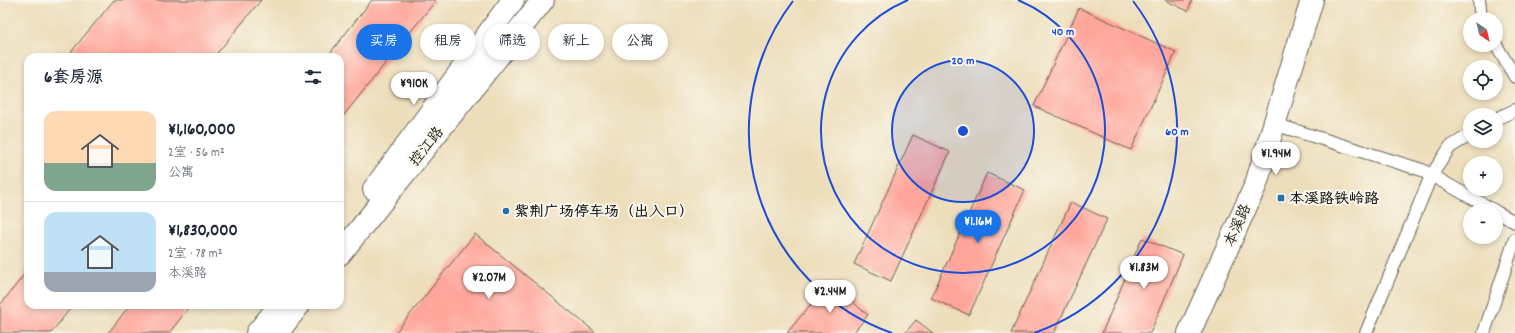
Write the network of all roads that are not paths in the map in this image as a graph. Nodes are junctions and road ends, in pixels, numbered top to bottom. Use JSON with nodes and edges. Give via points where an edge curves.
{"nodes":[{"id":1,"x":513,"y":0,"type":"edge"},
{"id":2,"x":543,"y":0,"type":"edge"},
{"id":3,"x":1312,"y":0,"type":"edge"},
{"id":4,"x":1479,"y":0,"type":"edge"},
{"id":5,"x":1480,"y":12,"type":"edge"},
{"id":6,"x":1500,"y":52,"type":"edge"},
{"id":7,"x":1515,"y":77,"type":"edge"},
{"id":8,"x":1515,"y":110,"type":"edge"},
{"id":9,"x":1503,"y":116,"type":"edge"},
{"id":10,"x":1274,"y":124,"type":"junction"},
{"id":11,"x":1463,"y":139,"type":"edge"},
{"id":12,"x":1431,"y":176,"type":"junction"},
{"id":13,"x":1482,"y":204,"type":"edge"},
{"id":14,"x":1503,"y":215,"type":"edge"},
{"id":15,"x":1515,"y":222,"type":"edge"},
{"id":16,"x":344,"y":227,"type":"edge"},
{"id":17,"x":1515,"y":239,"type":"edge"},
{"id":18,"x":344,"y":249,"type":"edge"},
{"id":19,"x":277,"y":309,"type":"edge"},
{"id":20,"x":296,"y":309,"type":"edge"},
{"id":21,"x":257,"y":333,"type":"edge"},
{"id":22,"x":277,"y":333,"type":"edge"},
{"id":23,"x":1189,"y":333,"type":"edge"},
{"id":24,"x":1366,"y":333,"type":"edge"},
{"id":25,"x":1484,"y":333,"type":"edge"}],
"edges":[{"from":1,"to":16,"type":"main road","name":"控江路"},
{"from":2,"to":18,"type":"main road","name":"控江路"},
{"from":3,"to":10,"type":"main road","name":"本溪路"},
{"from":4,"to":5,"type":"lane"},
{"from":6,"to":7,"type":"lane"},
{"from":8,"to":9,"type":"lane"},
{"from":10,"to":12,"type":"lane","via":[[1422,170]]},
{"from":10,"to":23,"type":"main road","name":"本溪路","via":[[1256,184]]},
{"from":11,"to":12,"type":"lane","via":[[1450,147]]},
{"from":12,"to":13,"type":"lane"},
{"from":12,"to":24,"type":"lane"},
{"from":14,"to":15,"type":"lane"},
{"from":17,"to":25,"type":"lane"},
{"from":19,"to":21,"type":"main road"},
{"from":20,"to":22,"type":"main road"}]}
